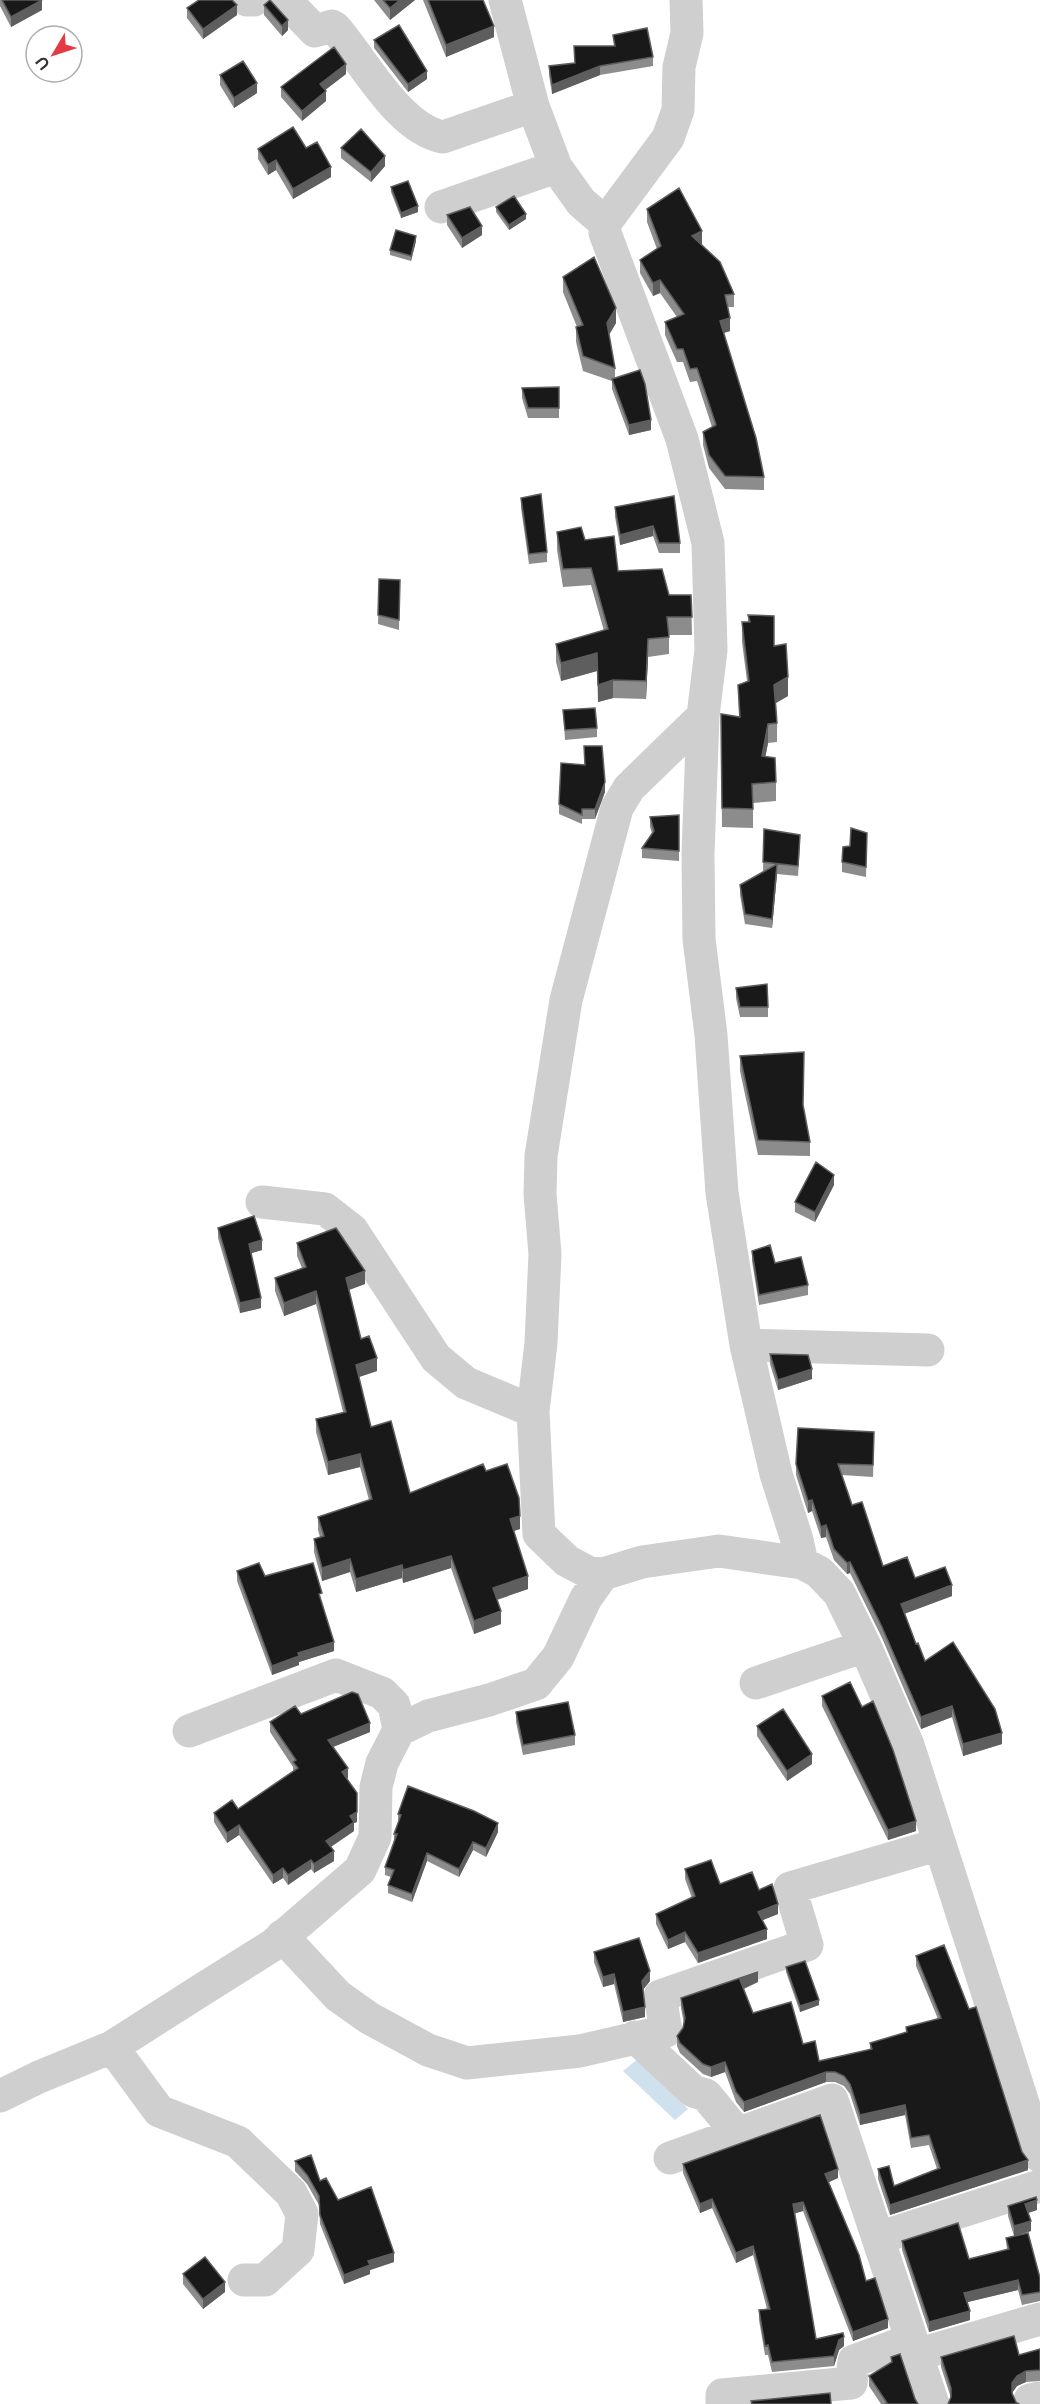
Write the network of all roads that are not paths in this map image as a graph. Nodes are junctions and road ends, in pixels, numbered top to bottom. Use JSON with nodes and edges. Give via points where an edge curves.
{"nodes":[{"id":1,"x":247,"y":0,"type":"edge"},
{"id":2,"x":254,"y":0,"type":"edge"},
{"id":3,"x":285,"y":0,"type":"edge"},
{"id":4,"x":505,"y":0,"type":"edge"},
{"id":5,"x":663,"y":0,"type":"edge"},
{"id":6,"x":686,"y":0,"type":"edge"},
{"id":7,"x":679,"y":67,"type":"junction"},
{"id":8,"x":533,"y":106,"type":"junction"},
{"id":9,"x":556,"y":167,"type":"junction"},
{"id":10,"x":441,"y":207,"type":"dead end"},
{"id":11,"x":605,"y":224,"type":"junction"},
{"id":12,"x":703,"y":716,"type":"junction"},
{"id":13,"x":262,"y":1202,"type":"dead end"},
{"id":14,"x":746,"y":1345,"type":"junction"},
{"id":15,"x":928,"y":1350,"type":"dead end"},
{"id":16,"x":533,"y":1411,"type":"junction"},
{"id":17,"x":802,"y":1563,"type":"junction"},
{"id":18,"x":603,"y":1574,"type":"junction"},
{"id":19,"x":865,"y":1646,"type":"junction"},
{"id":20,"x":756,"y":1683,"type":"dead end"},
{"id":21,"x":399,"y":1730,"type":"junction"},
{"id":22,"x":189,"y":1731,"type":"dead end"},
{"id":23,"x":940,"y":1844,"type":"junction"},
{"id":24,"x":282,"y":1936,"type":"junction"},
{"id":25,"x":634,"y":2037,"type":"junction"},
{"id":26,"x":112,"y":2047,"type":"junction"},
{"id":27,"x":0,"y":2096,"type":"edge"},
{"id":28,"x":738,"y":2134,"type":"junction"},
{"id":29,"x":1040,"y":2156,"type":"edge"},
{"id":30,"x":670,"y":2158,"type":"dead end"},
{"id":31,"x":1040,"y":2186,"type":"edge"},
{"id":32,"x":878,"y":2238,"type":"junction"},
{"id":33,"x":244,"y":2280,"type":"dead end"},
{"id":34,"x":1040,"y":2319,"type":"edge"},
{"id":35,"x":914,"y":2347,"type":"junction"},
{"id":36,"x":852,"y":2393,"type":"edge"},
{"id":37,"x":722,"y":2404,"type":"edge"},
{"id":38,"x":933,"y":2404,"type":"edge"}],
"edges":[{"from":1,"to":2,"type":"street"},
{"from":3,"to":8,"type":"street","via":[[315,31],[332,26],[337,30],[387,95],[415,126],[430,134],[443,137]]},
{"from":4,"to":8,"type":"street"},
{"from":5,"to":7,"type":"street"},
{"from":6,"to":7,"type":"street","via":[[687,33]]},
{"from":7,"to":11,"type":"street","via":[[678,110],[672,131]]},
{"from":8,"to":9,"type":"street"},
{"from":9,"to":10,"type":"street"},
{"from":9,"to":11,"type":"street","via":[[581,202]]},
{"from":11,"to":12,"type":"street","via":[[608,246],[682,439],[708,543],[711,650]]},
{"from":12,"to":14,"type":"street","via":[[699,939],[711,1035],[722,1193]]},
{"from":12,"to":16,"type":"street","via":[[629,788],[617,808],[566,1000],[541,1156],[545,1254]]},
{"from":13,"to":16,"type":"street","via":[[325,1209],[342,1220],[436,1358],[466,1383]]},
{"from":14,"to":15,"type":"street"},
{"from":14,"to":17,"type":"street","via":[[776,1474]]},
{"from":16,"to":18,"type":"street","via":[[539,1534],[567,1561],[588,1572]]},
{"from":17,"to":18,"type":"street","via":[[719,1551],[642,1562]]},
{"from":17,"to":19,"type":"street","via":[[819,1572],[840,1593]]},
{"from":18,"to":21,"type":"street","via":[[586,1598],[558,1657],[536,1684],[428,1716]]},
{"from":19,"to":20,"type":"street"},
{"from":19,"to":23,"type":"street","via":[[908,1745]]},
{"from":21,"to":22,"type":"street","via":[[394,1705],[382,1693],[336,1675]]},
{"from":21,"to":24,"type":"street","via":[[382,1763],[376,1787],[375,1837],[360,1870]]},
{"from":23,"to":25,"type":"street","via":[[790,1888],[807,1945],[660,1996],[666,2031]]},
{"from":23,"to":29,"type":"street"},
{"from":24,"to":25,"type":"street","via":[[338,1996],[361,2012],[428,2050],[467,2063],[580,2051]]},
{"from":24,"to":26,"type":"street"},
{"from":25,"to":28,"type":"street","via":[[693,2091],[706,2095]]},
{"from":26,"to":27,"type":"street"},
{"from":26,"to":33,"type":"street","via":[[159,2111],[238,2142],[296,2200],[302,2214],[298,2250],[265,2280]]},
{"from":28,"to":30,"type":"street"},
{"from":28,"to":32,"type":"street","via":[[832,2100]]},
{"from":31,"to":32,"type":"street"},
{"from":32,"to":35,"type":"street"},
{"from":34,"to":35,"type":"street"},
{"from":35,"to":36,"type":"street","via":[[854,2361]]},
{"from":35,"to":38,"type":"street"},
{"from":36,"to":37,"type":"street","via":[[722,2395]]}]}
